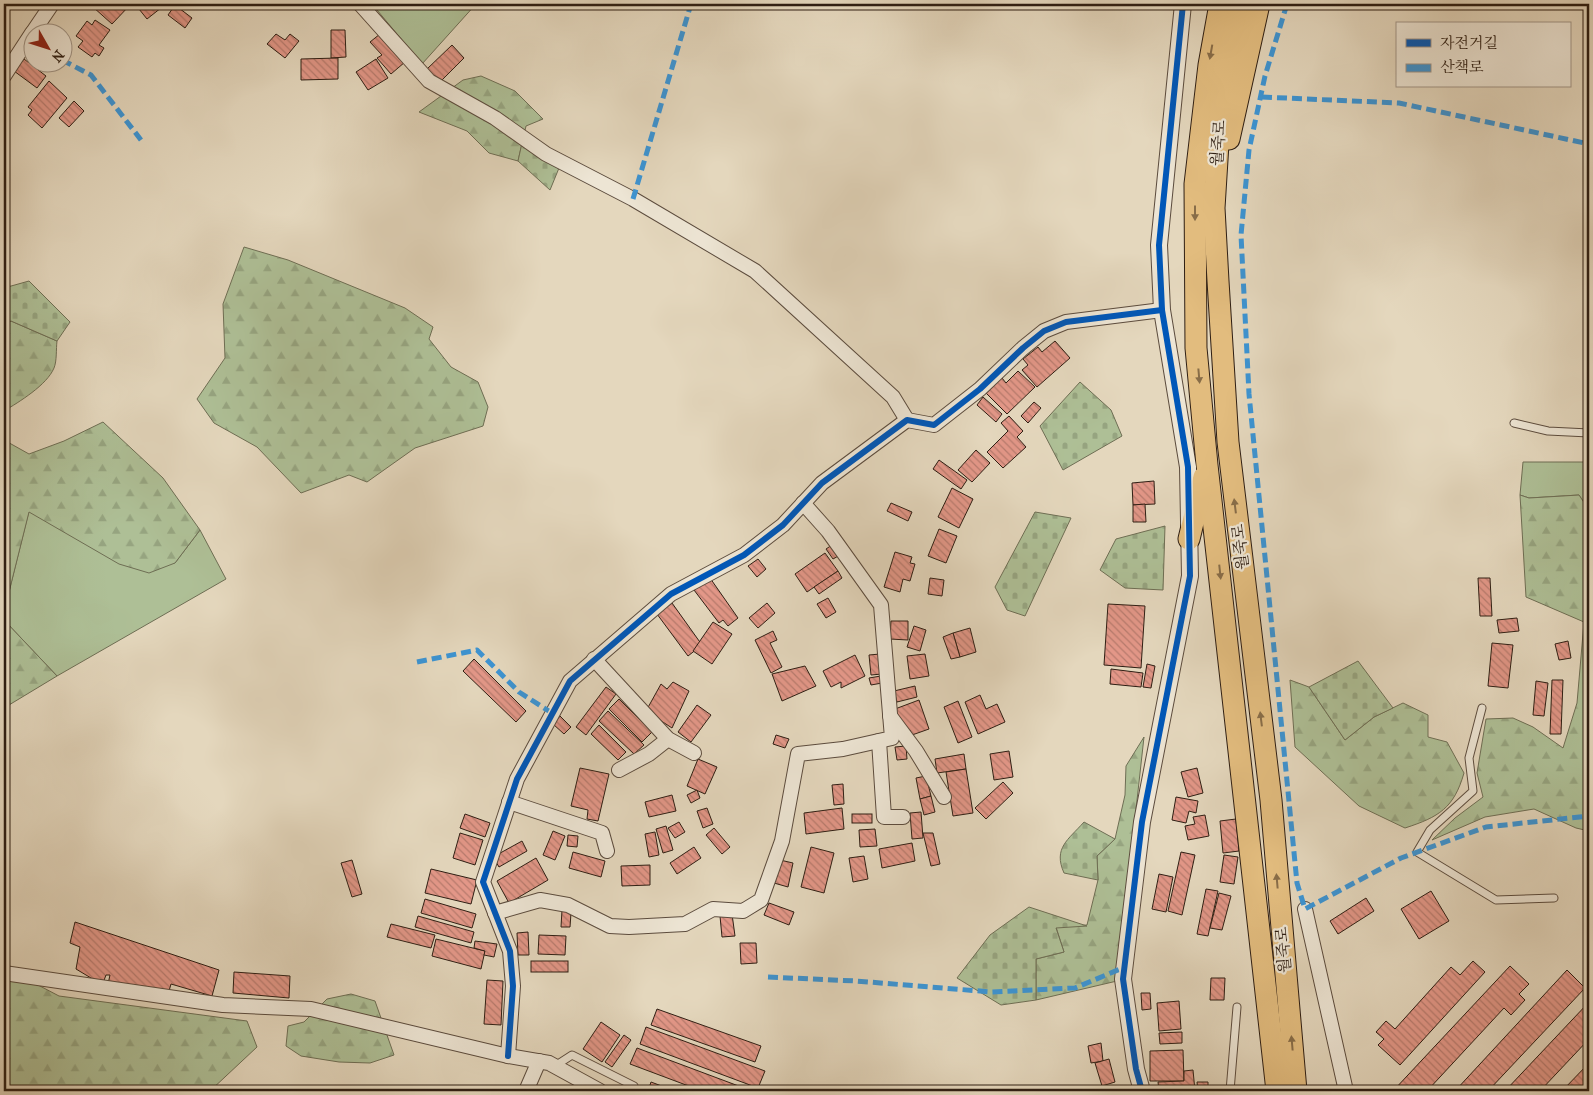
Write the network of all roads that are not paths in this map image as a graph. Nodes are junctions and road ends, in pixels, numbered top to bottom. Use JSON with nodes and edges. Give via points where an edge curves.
{"nodes":[{"id":1,"x":52,"y":4,"type":"edge"},
{"id":2,"x":360,"y":4,"type":"edge"},
{"id":3,"x":1183,"y":4,"type":"edge"},
{"id":4,"x":1220,"y":4,"type":"edge"},
{"id":5,"x":1241,"y":4,"type":"edge"},
{"id":6,"x":1259,"y":4,"type":"edge"},
{"id":7,"x":40,"y":22,"type":"edge"},
{"id":8,"x":22,"y":49,"type":"edge"},
{"id":9,"x":4,"y":76,"type":"edge"},
{"id":10,"x":1214,"y":208,"type":"junction"},
{"id":11,"x":1162,"y":310,"type":"junction"},
{"id":12,"x":907,"y":420,"type":"junction"},
{"id":13,"x":1514,"y":423,"type":"dead end"},
{"id":14,"x":1589,"y":432,"type":"edge"},
{"id":15,"x":1207,"y":464,"type":"junction"},
{"id":16,"x":803,"y":503,"type":"junction"},
{"id":17,"x":1189,"y":539,"type":"junction"},
{"id":18,"x":594,"y":659,"type":"junction"},
{"id":19,"x":1482,"y":708,"type":"dead end"},
{"id":20,"x":889,"y":715,"type":"junction"},
{"id":21,"x":668,"y":739,"type":"junction"},
{"id":22,"x":879,"y":741,"type":"junction"},
{"id":23,"x":694,"y":753,"type":"dead end"},
{"id":24,"x":619,"y":770,"type":"dead end"},
{"id":25,"x":944,"y":798,"type":"dead end"},
{"id":26,"x":510,"y":802,"type":"junction"},
{"id":27,"x":903,"y":817,"type":"dead end"},
{"id":28,"x":607,"y":852,"type":"dead end"},
{"id":29,"x":1554,"y":898,"type":"dead end"},
{"id":30,"x":1305,"y":909,"type":"dead end"},
{"id":31,"x":495,"y":913,"type":"junction"},
{"id":32,"x":4,"y":973,"type":"edge"},
{"id":33,"x":1237,"y":1007,"type":"dead end"},
{"id":34,"x":508,"y":1056,"type":"junction"},
{"id":35,"x":539,"y":1061,"type":"junction"},
{"id":36,"x":555,"y":1066,"type":"junction"},
{"id":37,"x":634,"y":1086,"type":"dead end"},
{"id":38,"x":526,"y":1091,"type":"edge"},
{"id":39,"x":600,"y":1091,"type":"edge"},
{"id":40,"x":1142,"y":1091,"type":"edge"},
{"id":41,"x":1230,"y":1091,"type":"edge"},
{"id":42,"x":1276,"y":1091,"type":"edge"},
{"id":43,"x":1296,"y":1091,"type":"edge"},
{"id":44,"x":1346,"y":1091,"type":"edge"}],
"edges":[{"from":1,"to":7,"type":"street"},
{"from":2,"to":12,"type":"street","via":[[429,81],[495,118],[546,154],[633,199],[756,271],[894,396]]},
{"from":3,"to":11,"type":"street","via":[[1159,246]]},
{"from":4,"to":15,"type":"main road","name":"월죽로","one_way":true,"via":[[1209,65],[1195,184],[1196,348]]},
{"from":5,"to":10,"type":"main road","name":"월죽로","via":[[1222,79]]},
{"from":6,"to":10,"type":"main road"},
{"from":8,"to":9,"type":"street"},
{"from":43,"to":10,"type":"main road","name":"월죽로","one_way":true,"via":[[1270,800],[1228,442]]},
{"from":11,"to":12,"type":"street","via":[[1066,322],[1044,331],[980,389],[934,425]]},
{"from":11,"to":17,"type":"street","via":[[1188,467]]},
{"from":12,"to":16,"type":"street","via":[[822,483]]},
{"from":13,"to":14,"type":"lane","via":[[1548,431]]},
{"from":15,"to":17,"type":"main road"},
{"from":15,"to":42,"type":"main road","name":"월죽로","one_way":true},
{"from":16,"to":18,"type":"street","via":[[783,525],[744,555],[671,594]]},
{"from":16,"to":20,"type":"street","via":[[828,531],[881,605]]},
{"from":17,"to":40,"type":"street","via":[[1190,576],[1142,822],[1123,979]]},
{"from":18,"to":21,"type":"street"},
{"from":18,"to":26,"type":"street","via":[[570,681],[540,732],[517,779]]},
{"from":19,"to":29,"type":"lane","via":[[1469,758],[1473,791],[1430,830],[1417,852],[1496,900]]},
{"from":20,"to":22,"type":"street","via":[[892,738]]},
{"from":20,"to":25,"type":"street","via":[[916,751]]},
{"from":21,"to":23,"type":"street"},
{"from":21,"to":24,"type":"street","via":[[649,754]]},
{"from":22,"to":27,"type":"street","via":[[884,817]]},
{"from":22,"to":31,"type":"street","via":[[798,754],[782,841],[761,900],[743,911],[713,909],[685,924],[629,928],[610,926],[568,905],[540,900]]},
{"from":26,"to":28,"type":"street","via":[[602,833]]},
{"from":26,"to":31,"type":"street","via":[[483,882]]},
{"from":30,"to":44,"type":"street"},
{"from":31,"to":34,"type":"street","via":[[510,951],[512,986]]},
{"from":32,"to":34,"type":"street","via":[[223,1005],[311,1009]]},
{"from":33,"to":41,"type":"lane"},
{"from":34,"to":35,"type":"street"},
{"from":35,"to":36,"type":"street"},
{"from":35,"to":38,"type":"street"},
{"from":36,"to":37,"type":"lane","via":[[572,1054]]},
{"from":36,"to":39,"type":"street"}]}
